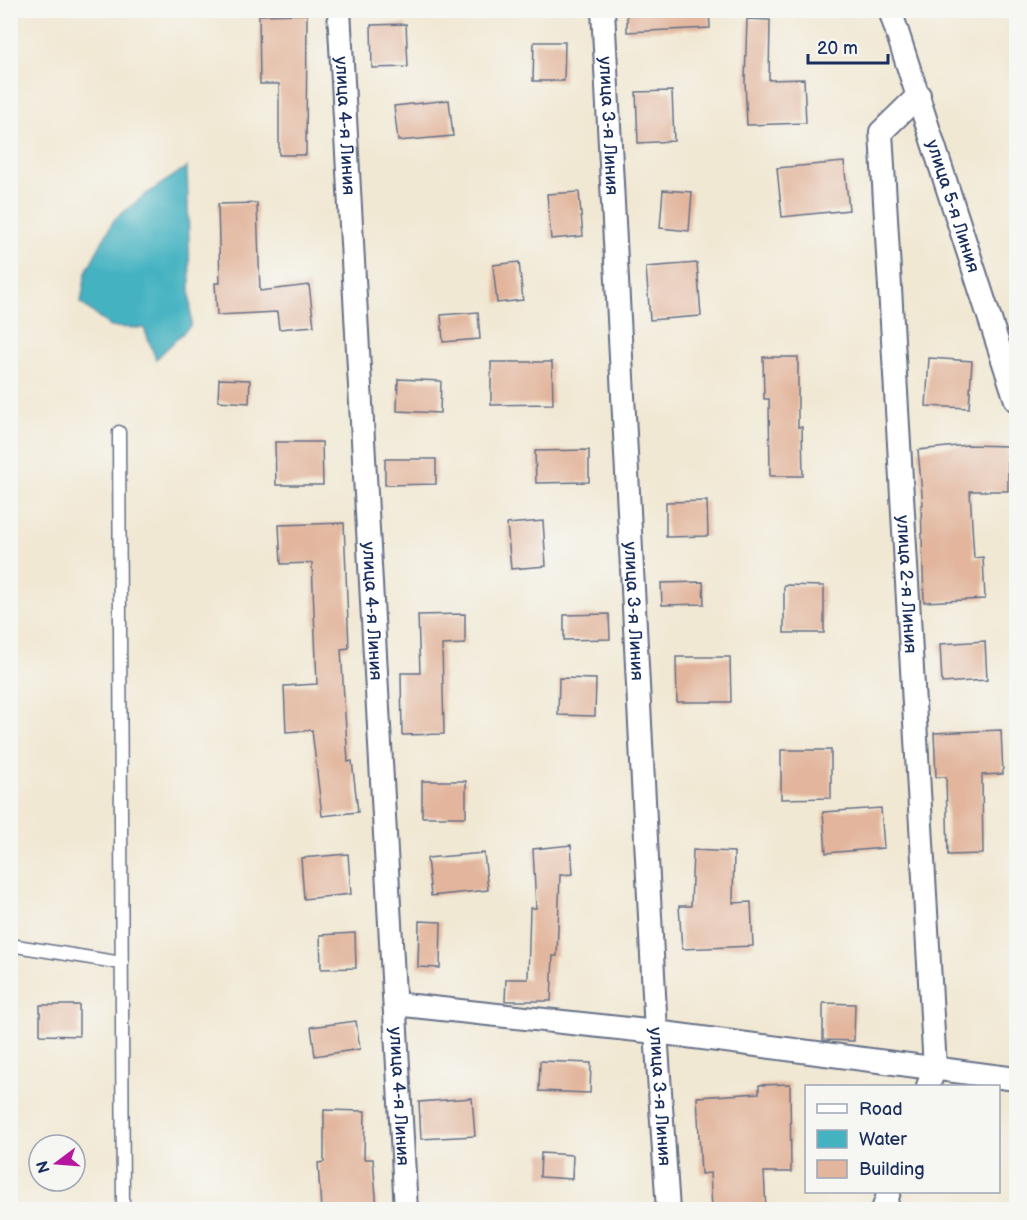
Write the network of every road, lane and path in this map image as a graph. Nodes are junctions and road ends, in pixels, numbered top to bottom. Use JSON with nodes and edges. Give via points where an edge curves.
{"nodes":[{"id":1,"x":339,"y":10,"type":"edge"},
{"id":2,"x":603,"y":10,"type":"edge"},
{"id":3,"x":890,"y":10,"type":"edge"},
{"id":4,"x":919,"y":95,"type":"junction"},
{"id":5,"x":1017,"y":400,"type":"edge"},
{"id":6,"x":119,"y":432,"type":"dead end"},
{"id":7,"x":10,"y":945,"type":"edge"},
{"id":8,"x":122,"y":963,"type":"junction"},
{"id":9,"x":395,"y":1004,"type":"junction"},
{"id":10,"x":656,"y":1032,"type":"junction"},
{"id":11,"x":931,"y":1077,"type":"edge"},
{"id":12,"x":1017,"y":1079,"type":"edge"},
{"id":13,"x":888,"y":1193,"type":"edge"},
{"id":14,"x":123,"y":1209,"type":"edge"},
{"id":15,"x":406,"y":1209,"type":"edge"},
{"id":16,"x":668,"y":1209,"type":"edge"},
{"id":17,"x":883,"y":1209,"type":"edge"}],
"edges":[{"from":1,"to":9,"type":"street","name":"улица 4-я Линия"},
{"from":2,"to":10,"type":"street","name":"улица 3-я Линия"},
{"from":3,"to":4,"type":"street","name":"улица 5-я Линия"},
{"from":4,"to":5,"type":"street","name":"улица 5-я Линия"},
{"from":4,"to":11,"type":"street","name":"улица 2-я Линия","via":[[881,132]]},
{"from":6,"to":8,"type":"lane"},
{"from":7,"to":8,"type":"lane"},
{"from":8,"to":14,"type":"lane"},
{"from":9,"to":10,"type":"street"},
{"from":9,"to":15,"type":"street","name":"улица 4-я Линия"},
{"from":10,"to":11,"type":"street"},
{"from":10,"to":16,"type":"street","name":"улица 3-я Линия"},
{"from":11,"to":12,"type":"street"},
{"from":13,"to":17,"type":"street"}]}
